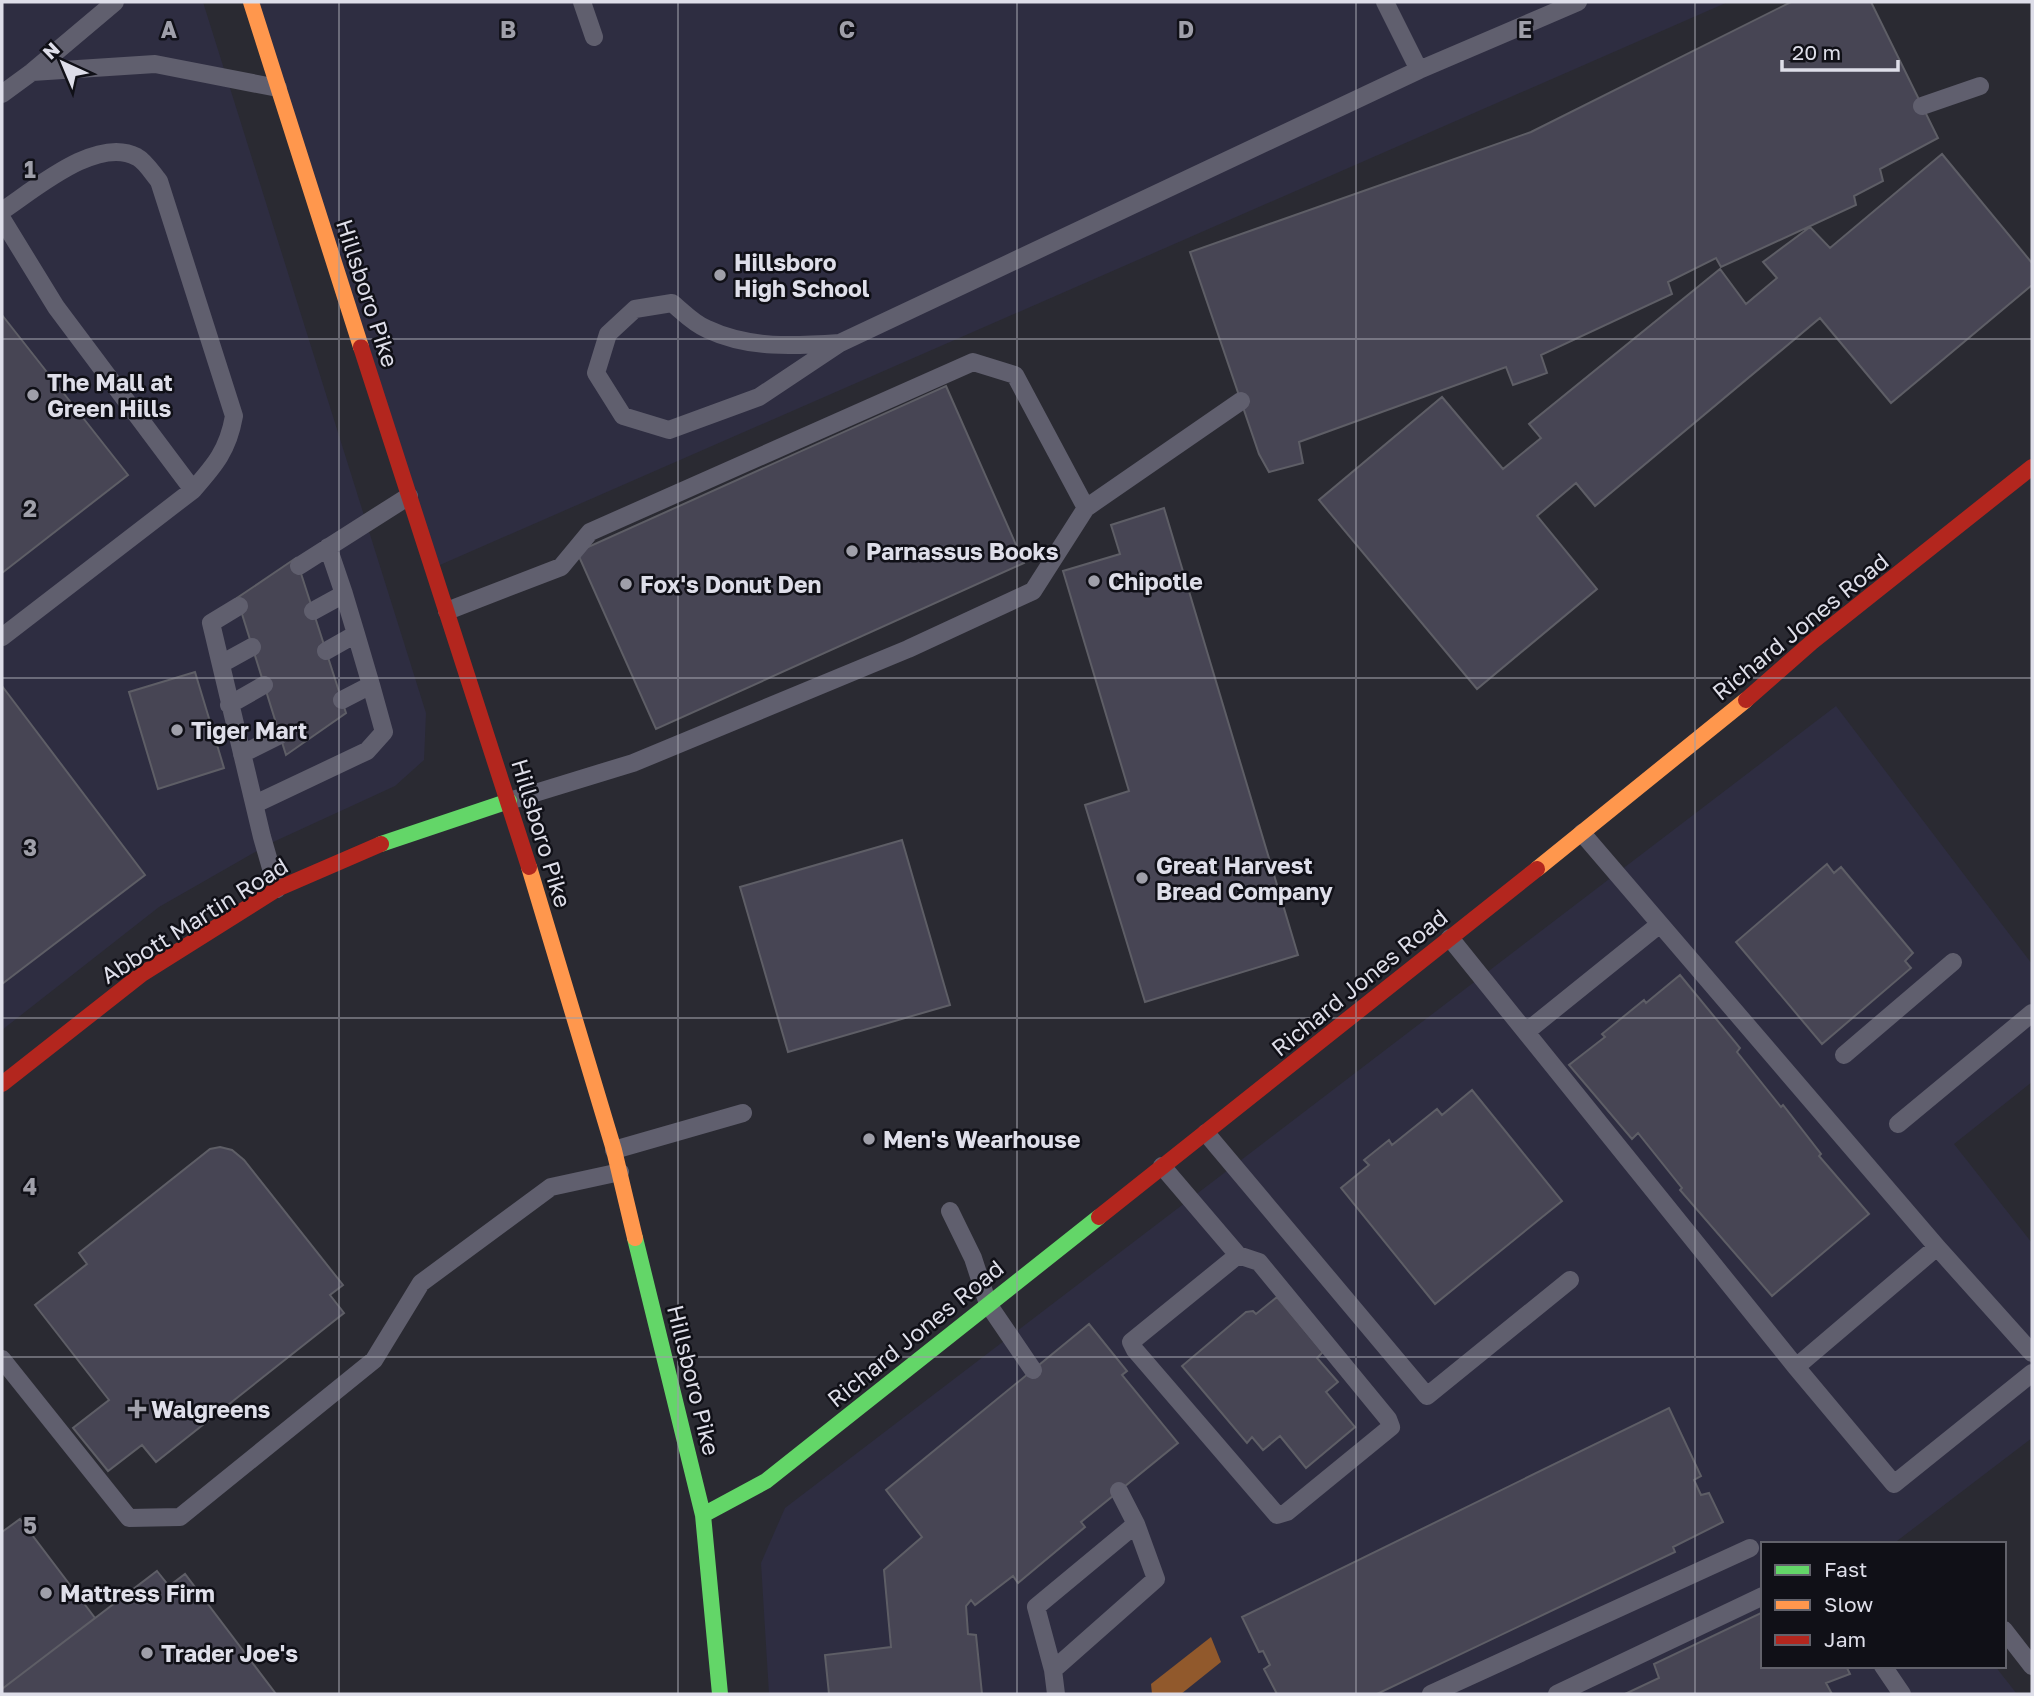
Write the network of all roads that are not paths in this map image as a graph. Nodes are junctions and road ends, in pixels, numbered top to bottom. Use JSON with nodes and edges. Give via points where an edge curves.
{"nodes":[{"id":1,"x":116,"y":2,"type":"edge"},
{"id":2,"x":251,"y":2,"type":"edge"},
{"id":3,"x":582,"y":2,"type":"edge"},
{"id":4,"x":1385,"y":2,"type":"edge"},
{"id":5,"x":1578,"y":2,"type":"edge"},
{"id":6,"x":594,"y":37,"type":"dead end"},
{"id":7,"x":1419,"y":70,"type":"junction"},
{"id":8,"x":32,"y":72,"type":"junction"},
{"id":9,"x":1979,"y":86,"type":"dead end"},
{"id":10,"x":279,"y":89,"type":"junction"},
{"id":11,"x":2,"y":94,"type":"edge"},
{"id":12,"x":1922,"y":106,"type":"dead end"},
{"id":13,"x":2,"y":211,"type":"edge"},
{"id":14,"x":2,"y":219,"type":"edge"},
{"id":15,"x":840,"y":343,"type":"junction"},
{"id":16,"x":1241,"y":401,"type":"dead end"},
{"id":17,"x":2029,"y":477,"type":"edge"},
{"id":18,"x":193,"y":490,"type":"junction"},
{"id":19,"x":409,"y":496,"type":"junction"},
{"id":20,"x":1086,"y":509,"type":"junction"},
{"id":21,"x":328,"y":547,"type":"junction"},
{"id":22,"x":299,"y":566,"type":"dead end"},
{"id":23,"x":344,"y":594,"type":"junction"},
{"id":24,"x":239,"y":606,"type":"dead end"},
{"id":25,"x":313,"y":611,"type":"dead end"},
{"id":26,"x":447,"y":611,"type":"junction"},
{"id":27,"x":356,"y":634,"type":"junction"},
{"id":28,"x":2,"y":637,"type":"edge"},
{"id":29,"x":252,"y":647,"type":"dead end"},
{"id":30,"x":326,"y":651,"type":"dead end"},
{"id":31,"x":221,"y":664,"type":"junction"},
{"id":32,"x":264,"y":685,"type":"dead end"},
{"id":33,"x":371,"y":685,"type":"junction"},
{"id":34,"x":342,"y":700,"type":"dead end"},
{"id":35,"x":229,"y":705,"type":"junction"},
{"id":36,"x":280,"y":735,"type":"dead end"},
{"id":37,"x":242,"y":754,"type":"junction"},
{"id":38,"x":509,"y":801,"type":"junction"},
{"id":39,"x":255,"y":804,"type":"junction"},
{"id":40,"x":1582,"y":833,"type":"junction"},
{"id":41,"x":277,"y":889,"type":"junction"},
{"id":42,"x":1660,"y":924,"type":"junction"},
{"id":43,"x":1450,"y":938,"type":"junction"},
{"id":44,"x":1953,"y":962,"type":"dead end"},
{"id":45,"x":2032,"y":1013,"type":"edge"},
{"id":46,"x":1526,"y":1032,"type":"junction"},
{"id":47,"x":1844,"y":1055,"type":"dead end"},
{"id":48,"x":2,"y":1084,"type":"edge"},
{"id":49,"x":743,"y":1112,"type":"dead end"},
{"id":50,"x":1898,"y":1124,"type":"dead end"},
{"id":51,"x":1206,"y":1133,"type":"junction"},
{"id":52,"x":614,"y":1150,"type":"junction"},
{"id":53,"x":1162,"y":1166,"type":"junction"},
{"id":54,"x":620,"y":1172,"type":"junction"},
{"id":55,"x":950,"y":1210,"type":"dead end"},
{"id":56,"x":1937,"y":1247,"type":"junction"},
{"id":57,"x":1238,"y":1255,"type":"junction"},
{"id":58,"x":1570,"y":1280,"type":"dead end"},
{"id":59,"x":988,"y":1304,"type":"junction"},
{"id":60,"x":2032,"y":1353,"type":"edge"},
{"id":61,"x":2,"y":1359,"type":"edge"},
{"id":62,"x":1796,"y":1367,"type":"junction"},
{"id":63,"x":1033,"y":1370,"type":"dead end"},
{"id":64,"x":2032,"y":1373,"type":"edge"},
{"id":65,"x":1119,"y":1491,"type":"dead end"},
{"id":66,"x":703,"y":1515,"type":"junction"},
{"id":67,"x":1136,"y":1524,"type":"junction"},
{"id":68,"x":1750,"y":1548,"type":"dead end"},
{"id":69,"x":1761,"y":1597,"type":"edge"},
{"id":70,"x":2006,"y":1633,"type":"edge"},
{"id":71,"x":2032,"y":1666,"type":"edge"},
{"id":72,"x":1884,"y":1668,"type":"edge"},
{"id":73,"x":1053,"y":1670,"type":"junction"},
{"id":74,"x":720,"y":1694,"type":"edge"},
{"id":75,"x":1056,"y":1694,"type":"edge"},
{"id":76,"x":1431,"y":1694,"type":"edge"},
{"id":77,"x":1557,"y":1694,"type":"edge"},
{"id":78,"x":1902,"y":1694,"type":"edge"}],
"edges":[{"from":1,"to":8,"type":"lane"},
{"from":2,"to":10,"type":"main road","name":"Hillsboro Pike"},
{"from":3,"to":6,"type":"lane"},
{"from":4,"to":7,"type":"lane"},
{"from":5,"to":7,"type":"lane"},
{"from":7,"to":15,"type":"lane"},
{"from":8,"to":10,"type":"lane","via":[[155,64]]},
{"from":8,"to":11,"type":"lane"},
{"from":9,"to":12,"type":"lane"},
{"from":10,"to":19,"type":"main road","name":"Hillsboro Pike"},
{"from":13,"to":18,"type":"lane","via":[[73,163],[94,155],[138,157],[159,181],[234,416],[220,460]]},
{"from":14,"to":18,"type":"lane","via":[[56,307]]},
{"from":15,"to":15,"type":"lane","via":[[792,346],[738,341],[704,328],[672,303],[635,309],[608,334],[596,373],[623,416],[669,430],[759,397]]},
{"from":16,"to":20,"type":"lane"},
{"from":17,"to":40,"type":"main road","name":"Richard Jones Road","via":[[1812,642]]},
{"from":18,"to":28,"type":"lane"},
{"from":19,"to":21,"type":"lane"},
{"from":19,"to":26,"type":"main road","name":"Hillsboro Pike"},
{"from":20,"to":26,"type":"lane","via":[[1015,375],[973,362],[590,532],[561,567]]},
{"from":20,"to":38,"type":"lane","via":[[1033,592],[633,763]]},
{"from":21,"to":22,"type":"lane"},
{"from":21,"to":23,"type":"lane"},
{"from":23,"to":25,"type":"lane"},
{"from":23,"to":27,"type":"lane"},
{"from":24,"to":31,"type":"lane","via":[[211,623]]},
{"from":26,"to":38,"type":"main road","name":"Hillsboro Pike"},
{"from":27,"to":30,"type":"lane"},
{"from":27,"to":33,"type":"lane"},
{"from":29,"to":31,"type":"lane"},
{"from":31,"to":35,"type":"lane"},
{"from":32,"to":35,"type":"lane"},
{"from":33,"to":34,"type":"lane"},
{"from":33,"to":39,"type":"lane","via":[[384,732],[367,751]]},
{"from":35,"to":37,"type":"lane"},
{"from":36,"to":37,"type":"lane"},
{"from":37,"to":39,"type":"lane"},
{"from":38,"to":41,"type":"main road","name":"Abbott Martin Road","via":[[384,843]]},
{"from":38,"to":52,"type":"main road","name":"Hillsboro Pike"},
{"from":39,"to":41,"type":"lane"},
{"from":40,"to":42,"type":"lane"},
{"from":40,"to":43,"type":"main road","name":"Richard Jones Road"},
{"from":41,"to":48,"type":"main road","name":"Abbott Martin Road","via":[[142,974]]},
{"from":42,"to":46,"type":"lane"},
{"from":42,"to":56,"type":"lane"},
{"from":43,"to":46,"type":"lane"},
{"from":43,"to":51,"type":"main road","name":"Richard Jones Road"},
{"from":44,"to":47,"type":"lane"},
{"from":45,"to":50,"type":"lane"},
{"from":46,"to":62,"type":"lane"},
{"from":49,"to":52,"type":"lane"},
{"from":51,"to":53,"type":"main road","name":"Richard Jones Road"},
{"from":51,"to":58,"type":"lane","via":[[1427,1396]]},
{"from":52,"to":54,"type":"main road","name":"Hillsboro Pike"},
{"from":53,"to":57,"type":"lane"},
{"from":53,"to":59,"type":"main road","name":"Richard Jones Road"},
{"from":54,"to":61,"type":"lane","via":[[551,1187],[421,1283],[374,1360],[180,1517],[130,1518]]},
{"from":54,"to":66,"type":"main road","name":"Hillsboro Pike"},
{"from":55,"to":59,"type":"lane"},
{"from":56,"to":60,"type":"lane"},
{"from":56,"to":62,"type":"lane"},
{"from":57,"to":57,"type":"lane","via":[[1131,1342],[1277,1515],[1287,1513],[1391,1427],[1259,1262]]},
{"from":59,"to":63,"type":"lane"},
{"from":59,"to":66,"type":"main road","name":"Richard Jones Road","via":[[761,1485]]},
{"from":62,"to":64,"type":"lane","via":[[1894,1484]]},
{"from":65,"to":67,"type":"lane"},
{"from":66,"to":74,"type":"main road","name":"Hillsboro Pike"},
{"from":67,"to":73,"type":"lane","via":[[1036,1607]]},
{"from":67,"to":73,"type":"lane","via":[[1156,1580]]},
{"from":68,"to":76,"type":"lane"},
{"from":69,"to":77,"type":"lane"},
{"from":70,"to":71,"type":"lane"},
{"from":72,"to":78,"type":"lane"},
{"from":73,"to":75,"type":"lane"}]}
